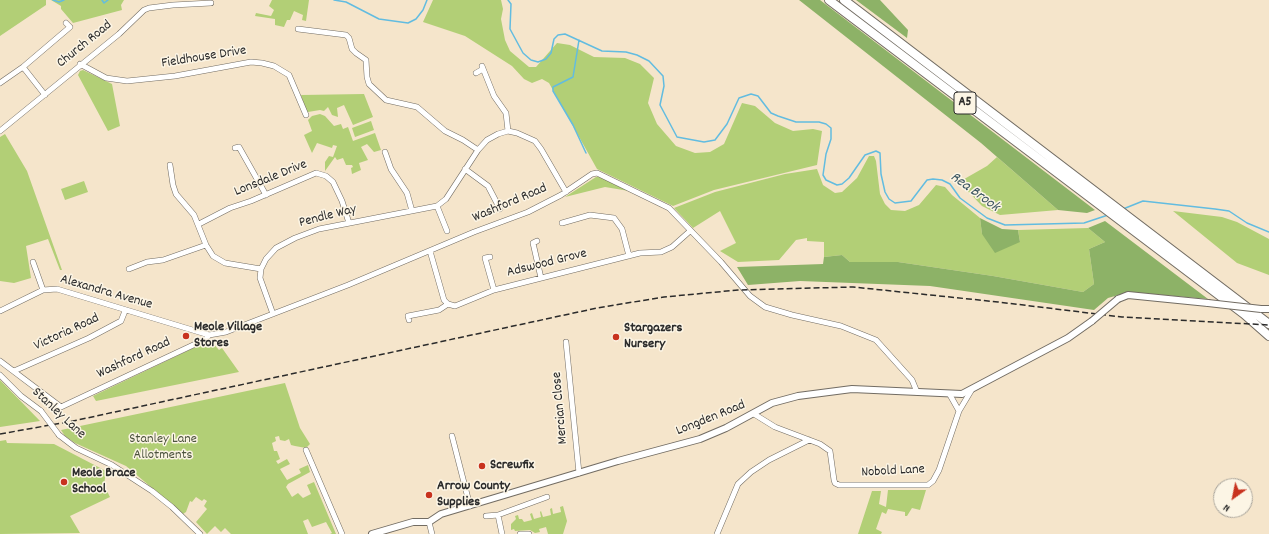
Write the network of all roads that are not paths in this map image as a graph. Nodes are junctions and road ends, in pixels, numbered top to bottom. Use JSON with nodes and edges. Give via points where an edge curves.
{"nodes":[{"id":1,"x":829,"y":0,"type":"edge"},
{"id":2,"x":844,"y":0,"type":"edge"},
{"id":3,"x":211,"y":3,"type":"dead end"},
{"id":4,"x":66,"y":23,"type":"dead end"},
{"id":5,"x":298,"y":29,"type":"dead end"},
{"id":6,"x":80,"y":64,"type":"junction"},
{"id":7,"x":23,"y":67,"type":"junction"},
{"id":8,"x":476,"y":73,"type":"dead end"},
{"id":9,"x":0,"y":83,"type":"edge"},
{"id":10,"x":45,"y":95,"type":"junction"},
{"id":11,"x":306,"y":115,"type":"dead end"},
{"id":12,"x":0,"y":131,"type":"edge"},
{"id":13,"x":508,"y":131,"type":"junction"},
{"id":14,"x":239,"y":146,"type":"dead end"},
{"id":15,"x":478,"y":150,"type":"junction"},
{"id":16,"x":385,"y":152,"type":"dead end"},
{"id":17,"x":170,"y":165,"type":"dead end"},
{"id":18,"x":465,"y":169,"type":"junction"},
{"id":19,"x":566,"y":192,"type":"junction"},
{"id":20,"x":266,"y":195,"type":"junction"},
{"id":21,"x":437,"y":206,"type":"junction"},
{"id":22,"x":500,"y":209,"type":"dead end"},
{"id":23,"x":412,"y":211,"type":"junction"},
{"id":24,"x":565,"y":220,"type":"dead end"},
{"id":25,"x":349,"y":223,"type":"junction"},
{"id":26,"x":199,"y":224,"type":"junction"},
{"id":27,"x":447,"y":231,"type":"dead end"},
{"id":28,"x":690,"y":231,"type":"junction"},
{"id":29,"x":532,"y":242,"type":"dead end"},
{"id":30,"x":206,"y":244,"type":"junction"},
{"id":31,"x":430,"y":251,"type":"junction"},
{"id":32,"x":628,"y":256,"type":"junction"},
{"id":33,"x":485,"y":258,"type":"dead end"},
{"id":34,"x":33,"y":262,"type":"dead end"},
{"id":35,"x":131,"y":266,"type":"dead end"},
{"id":36,"x":261,"y":269,"type":"junction"},
{"id":37,"x":541,"y":278,"type":"junction"},
{"id":38,"x":43,"y":290,"type":"junction"},
{"id":39,"x":494,"y":290,"type":"junction"},
{"id":40,"x":448,"y":304,"type":"junction"},
{"id":41,"x":1269,"y":309,"type":"edge"},
{"id":42,"x":125,"y":310,"type":"junction"},
{"id":43,"x":0,"y":311,"type":"edge"},
{"id":44,"x":273,"y":314,"type":"junction"},
{"id":45,"x":408,"y":316,"type":"dead end"},
{"id":46,"x":1269,"y":324,"type":"edge"},
{"id":47,"x":209,"y":335,"type":"junction"},
{"id":48,"x":1269,"y":336,"type":"edge"},
{"id":49,"x":566,"y":342,"type":"dead end"},
{"id":50,"x":0,"y":361,"type":"edge"},
{"id":51,"x":14,"y":371,"type":"junction"},
{"id":52,"x":0,"y":375,"type":"edge"},
{"id":53,"x":971,"y":391,"type":"junction"},
{"id":54,"x":917,"y":392,"type":"junction"},
{"id":55,"x":950,"y":395,"type":"junction"},
{"id":56,"x":959,"y":411,"type":"junction"},
{"id":57,"x":754,"y":414,"type":"junction"},
{"id":58,"x":452,"y":436,"type":"dead end"},
{"id":59,"x":809,"y":440,"type":"junction"},
{"id":60,"x":306,"y":450,"type":"dead end"},
{"id":61,"x":579,"y":473,"type":"junction"},
{"id":62,"x":547,"y":497,"type":"dead end"},
{"id":63,"x":470,"y":506,"type":"junction"},
{"id":64,"x":498,"y":515,"type":"junction"},
{"id":65,"x":486,"y":516,"type":"dead end"},
{"id":66,"x":429,"y":522,"type":"junction"},
{"id":67,"x":200,"y":534,"type":"edge"},
{"id":68,"x":342,"y":534,"type":"edge"},
{"id":69,"x":372,"y":534,"type":"edge"},
{"id":70,"x":432,"y":534,"type":"edge"},
{"id":71,"x":502,"y":534,"type":"edge"},
{"id":72,"x":520,"y":534,"type":"edge"},
{"id":73,"x":529,"y":534,"type":"edge"},
{"id":74,"x":717,"y":534,"type":"edge"}],
"edges":[{"from":1,"to":48,"type":"highway","number":"A5","via":[[1244,314]]},
{"from":2,"to":46,"type":"highway","number":"A5"},
{"from":3,"to":6,"type":"street","name":"Church Road","via":[[144,10],[119,34]]},
{"from":4,"to":7,"type":"street","via":[[70,27]]},
{"from":5,"to":15,"type":"street","via":[[346,35],[352,49],[366,60],[369,84],[386,100],[417,107],[445,131]]},
{"from":6,"to":10,"type":"street","name":"Church Road"},
{"from":6,"to":11,"type":"street","name":"Fieldhouse Drive","via":[[106,78],[127,81],[175,76],[251,62],[262,63],[274,66],[289,75]]},
{"from":7,"to":9,"type":"street"},
{"from":7,"to":10,"type":"street"},
{"from":8,"to":13,"type":"street","via":[[482,68],[494,96],[506,113]]},
{"from":10,"to":12,"type":"street","name":"Church Road"},
{"from":13,"to":15,"type":"street","via":[[487,140]]},
{"from":13,"to":19,"type":"street","via":[[535,141]]},
{"from":14,"to":20,"type":"street"},
{"from":15,"to":18,"type":"street"},
{"from":16,"to":23,"type":"street","via":[[391,160],[391,169],[407,193]]},
{"from":17,"to":26,"type":"street","via":[[176,194]]},
{"from":18,"to":21,"type":"street","via":[[446,199]]},
{"from":18,"to":22,"type":"street","via":[[499,198]]},
{"from":19,"to":28,"type":"street","name":"Washford Road","via":[[592,174],[602,175],[669,208]]},
{"from":19,"to":31,"type":"street","name":"Washford Road","via":[[528,212]]},
{"from":20,"to":25,"type":"street","name":"Lonsdale Drive","via":[[308,176],[322,174],[333,182]]},
{"from":20,"to":26,"type":"street","name":"Lonsdale Drive","via":[[230,208]]},
{"from":21,"to":23,"type":"street","name":"Pendle Way"},
{"from":21,"to":27,"type":"street","via":[[447,224]]},
{"from":23,"to":25,"type":"street","name":"Pendle Way"},
{"from":24,"to":32,"type":"street","via":[[590,215],[614,218],[622,229]]},
{"from":25,"to":36,"type":"street","name":"Pendle Way","via":[[319,229],[294,238],[276,248]]},
{"from":26,"to":30,"type":"street"},
{"from":28,"to":32,"type":"street","name":"Adswood Grove","via":[[667,249]]},
{"from":28,"to":54,"type":"street","name":"Washford Road","via":[[750,296],[765,307],[842,326],[876,340],[912,380]]},
{"from":29,"to":37,"type":"street"},
{"from":30,"to":35,"type":"street","via":[[162,260]]},
{"from":30,"to":36,"type":"street","via":[[213,256],[219,260]]},
{"from":31,"to":40,"type":"street","via":[[444,300]]},
{"from":31,"to":44,"type":"street","name":"Washford Road"},
{"from":32,"to":37,"type":"street","name":"Adswood Grove"},
{"from":33,"to":39,"type":"street"},
{"from":34,"to":38,"type":"street"},
{"from":36,"to":44,"type":"street","via":[[260,278]]},
{"from":37,"to":39,"type":"street","name":"Adswood Grove"},
{"from":38,"to":42,"type":"street","name":"Alexandra Avenue","via":[[57,289]]},
{"from":38,"to":43,"type":"street","name":"Alexandra Avenue"},
{"from":39,"to":40,"type":"street","name":"Adswood Grove","via":[[455,306]]},
{"from":40,"to":45,"type":"street","name":"Adswood Grove","via":[[438,310]]},
{"from":41,"to":53,"type":"street","name":"Longden Road","bridge":true,"via":[[1128,295],[1118,299],[1068,338]]},
{"from":42,"to":47,"type":"street","name":"Alexandra Avenue"},
{"from":42,"to":51,"type":"street","name":"Victoria Road","via":[[120,321],[90,338]]},
{"from":44,"to":47,"type":"street","name":"Washford Road","via":[[226,332]]},
{"from":47,"to":51,"type":"street","name":"Washford Road","via":[[206,339],[61,407]]},
{"from":49,"to":61,"type":"street","name":"Mercian Close"},
{"from":50,"to":51,"type":"street"},
{"from":52,"to":67,"type":"street","name":"Stanley Lane","bridge":true,"via":[[41,411],[59,435],[76,448],[112,465],[152,491]]},
{"from":53,"to":55,"type":"street","name":"Longden Road"},
{"from":53,"to":56,"type":"street","name":"Nobold Lane"},
{"from":54,"to":55,"type":"street","name":"Longden Road"},
{"from":54,"to":57,"type":"street","name":"Longden Road","via":[[852,389],[824,391],[772,403]]},
{"from":55,"to":56,"type":"street"},
{"from":56,"to":59,"type":"street","name":"Nobold Lane","via":[[940,470],[933,482],[928,485],[839,485],[834,480],[830,451]]},
{"from":57,"to":59,"type":"street","name":"Nobold Lane","via":[[775,427]]},
{"from":57,"to":61,"type":"street","name":"Longden Road","via":[[700,439]]},
{"from":58,"to":63,"type":"street"},
{"from":59,"to":74,"type":"street","via":[[769,460],[738,484]]},
{"from":60,"to":68,"type":"street"},
{"from":61,"to":63,"type":"street","name":"Longden Road"},
{"from":62,"to":64,"type":"street"},
{"from":63,"to":66,"type":"street","name":"Longden Road","via":[[441,514]]},
{"from":64,"to":65,"type":"street"},
{"from":64,"to":71,"type":"street"},
{"from":66,"to":69,"type":"street","name":"Longden Road","via":[[413,522]]},
{"from":66,"to":70,"type":"street"},
{"from":72,"to":73,"type":"street"}]}
